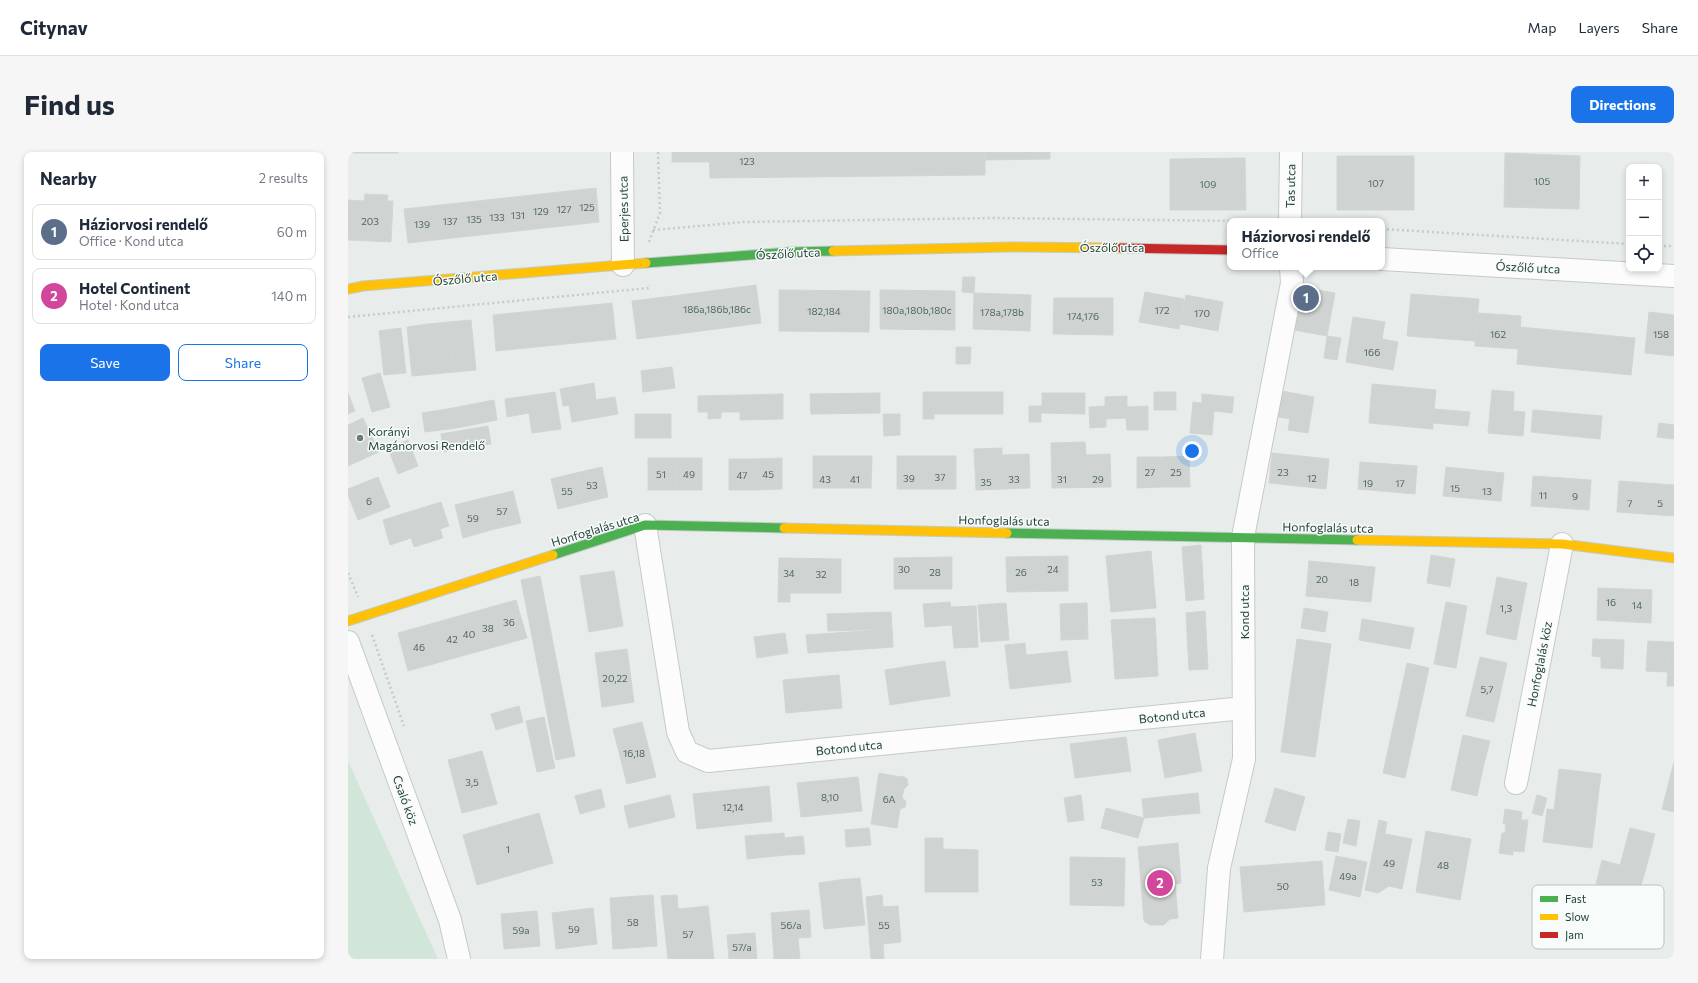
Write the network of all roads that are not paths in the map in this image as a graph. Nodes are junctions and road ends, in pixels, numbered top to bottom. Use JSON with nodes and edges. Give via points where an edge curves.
{"nodes":[{"id":1,"x":622,"y":152,"type":"edge"},
{"id":2,"x":1290,"y":152,"type":"edge"},
{"id":3,"x":1290,"y":218,"type":"edge"},
{"id":4,"x":1227,"y":250,"type":"edge"},
{"id":5,"x":1385,"y":258,"type":"edge"},
{"id":6,"x":623,"y":266,"type":"junction"},
{"id":7,"x":1291,"y":270,"type":"edge"},
{"id":8,"x":1674,"y":276,"type":"edge"},
{"id":9,"x":348,"y":289,"type":"edge"},
{"id":10,"x":645,"y":525,"type":"junction"},
{"id":11,"x":1243,"y":537,"type":"junction"},
{"id":12,"x":1562,"y":544,"type":"junction"},
{"id":13,"x":1674,"y":558,"type":"edge"},
{"id":14,"x":348,"y":621,"type":"edge"},
{"id":15,"x":348,"y":642,"type":"edge"},
{"id":16,"x":1244,"y":708,"type":"junction"},
{"id":17,"x":1516,"y":783,"type":"dead end"},
{"id":18,"x":459,"y":959,"type":"edge"},
{"id":19,"x":1212,"y":959,"type":"edge"}],
"edges":[{"from":1,"to":6,"type":"street","name":"Eperjes utca"},
{"from":2,"to":3,"type":"street","name":"Tas utca"},
{"from":4,"to":6,"type":"street","name":"Ószőlő utca","via":[[1010,247],[790,252]]},
{"from":5,"to":8,"type":"street","name":"Ószőlő utca"},
{"from":6,"to":9,"type":"street","name":"Ószőlő utca"},
{"from":7,"to":11,"type":"street","name":"Kond utca","via":[[1292,283]]},
{"from":10,"to":11,"type":"street","name":"Honfoglalás utca"},
{"from":10,"to":14,"type":"street","name":"Honfoglalás utca"},
{"from":10,"to":16,"type":"street","name":"Botond utca","via":[[678,732],[687,752],[708,761]]},
{"from":11,"to":12,"type":"street","name":"Honfoglalás utca"},
{"from":11,"to":16,"type":"street","name":"Kond utca"},
{"from":12,"to":13,"type":"street","name":"Honfoglalás utca"},
{"from":12,"to":17,"type":"street","name":"Honfoglalás köz"},
{"from":15,"to":18,"type":"street","name":"Csaló köz","via":[[450,920]]},
{"from":16,"to":19,"type":"street","name":"Kond utca","via":[[1244,759],[1219,868]]}]}
